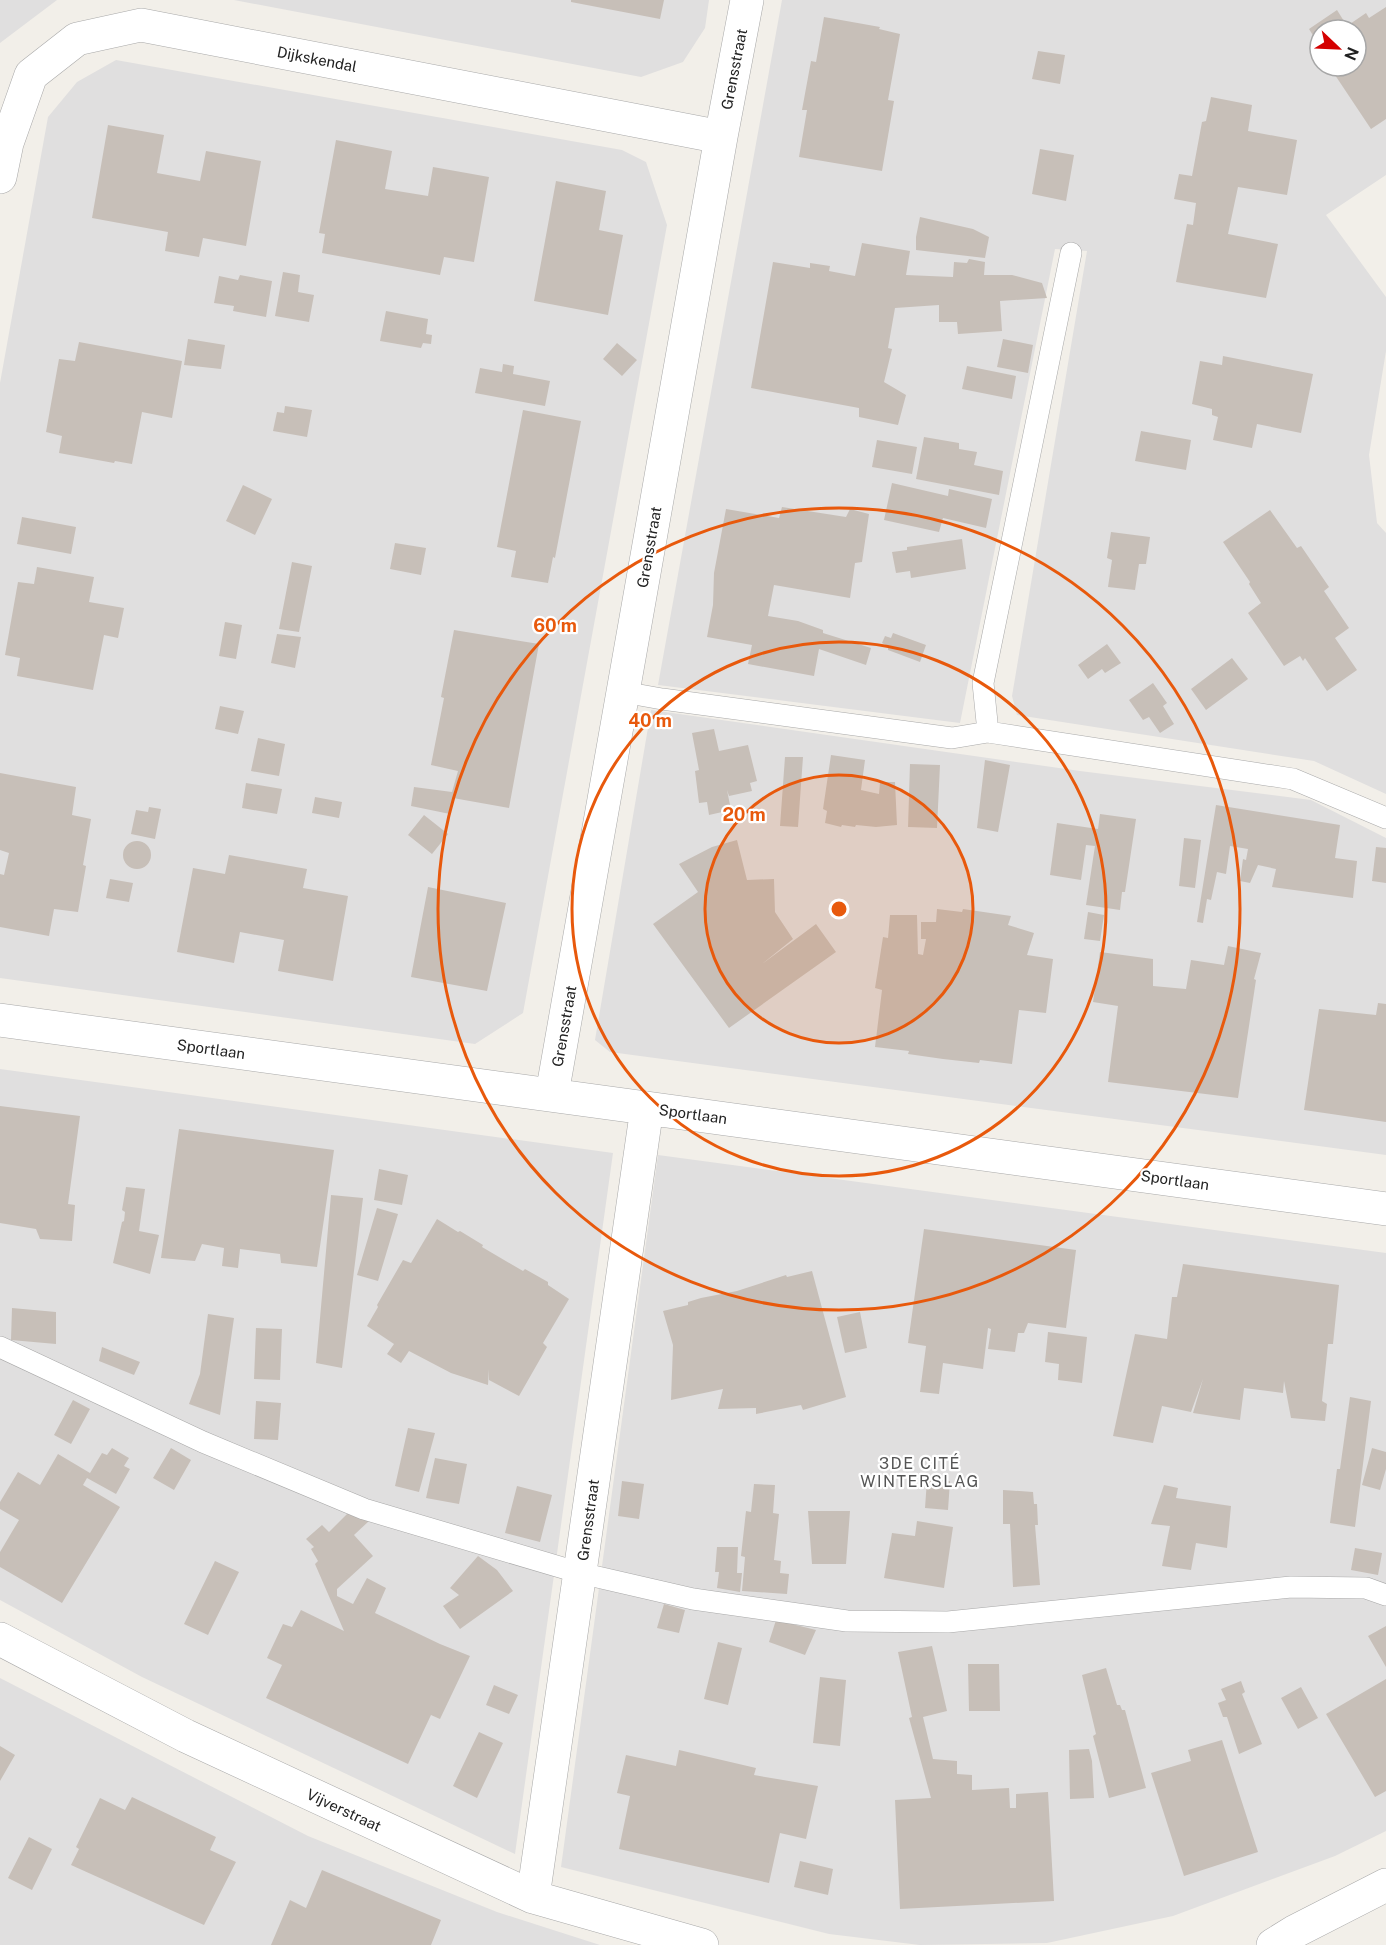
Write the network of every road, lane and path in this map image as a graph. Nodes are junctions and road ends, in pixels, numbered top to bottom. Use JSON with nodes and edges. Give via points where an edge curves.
{"nodes":[{"id":1,"x":747,"y":0,"type":"edge"},
{"id":2,"x":721,"y":136,"type":"junction"},
{"id":3,"x":0,"y":177,"type":"edge"},
{"id":4,"x":1071,"y":253,"type":"dead end"},
{"id":5,"x":623,"y":692,"type":"junction"},
{"id":6,"x":988,"y":732,"type":"junction"},
{"id":7,"x":1386,"y":818,"type":"edge"},
{"id":8,"x":0,"y":1020,"type":"edge"},
{"id":9,"x":552,"y":1094,"type":"junction"},
{"id":10,"x":647,"y":1108,"type":"junction"},
{"id":11,"x":1386,"y":1209,"type":"edge"},
{"id":12,"x":0,"y":1347,"type":"edge"},
{"id":13,"x":580,"y":1573,"type":"junction"},
{"id":14,"x":1386,"y":1594,"type":"edge"},
{"id":15,"x":0,"y":1639,"type":"edge"},
{"id":16,"x":1386,"y":1885,"type":"edge"},
{"id":17,"x":533,"y":1897,"type":"junction"},
{"id":18,"x":1289,"y":1941,"type":"edge"},
{"id":19,"x":702,"y":1945,"type":"edge"}],
"edges":[{"from":1,"to":2,"type":"street","name":"Grensstraat"},
{"from":2,"to":3,"type":"street","name":"Dijkskendal","via":[[141,25],[77,39],[31,75],[7,143]]},
{"from":2,"to":5,"type":"street","name":"Grensstraat"},
{"from":4,"to":6,"type":"lane","via":[[983,683]]},
{"from":5,"to":6,"type":"lane","via":[[952,738]]},
{"from":5,"to":9,"type":"street","name":"Grensstraat"},
{"from":6,"to":7,"type":"lane","via":[[1293,779]]},
{"from":8,"to":9,"type":"street","name":"Sportlaan"},
{"from":9,"to":10,"type":"street","name":"Sportlaan"},
{"from":10,"to":11,"type":"street","name":"Sportlaan"},
{"from":10,"to":13,"type":"street","name":"Grensstraat"},
{"from":12,"to":13,"type":"lane","via":[[203,1442],[364,1509]]},
{"from":13,"to":14,"type":"lane","via":[[693,1599],[847,1621],[948,1622],[1291,1587],[1366,1588]]},
{"from":13,"to":17,"type":"street","name":"Grensstraat"},
{"from":15,"to":17,"type":"street","name":"Vijverstraat","via":[[186,1736]]},
{"from":16,"to":18,"type":"street"},
{"from":17,"to":19,"type":"street","name":"Vijverstraat"}]}
